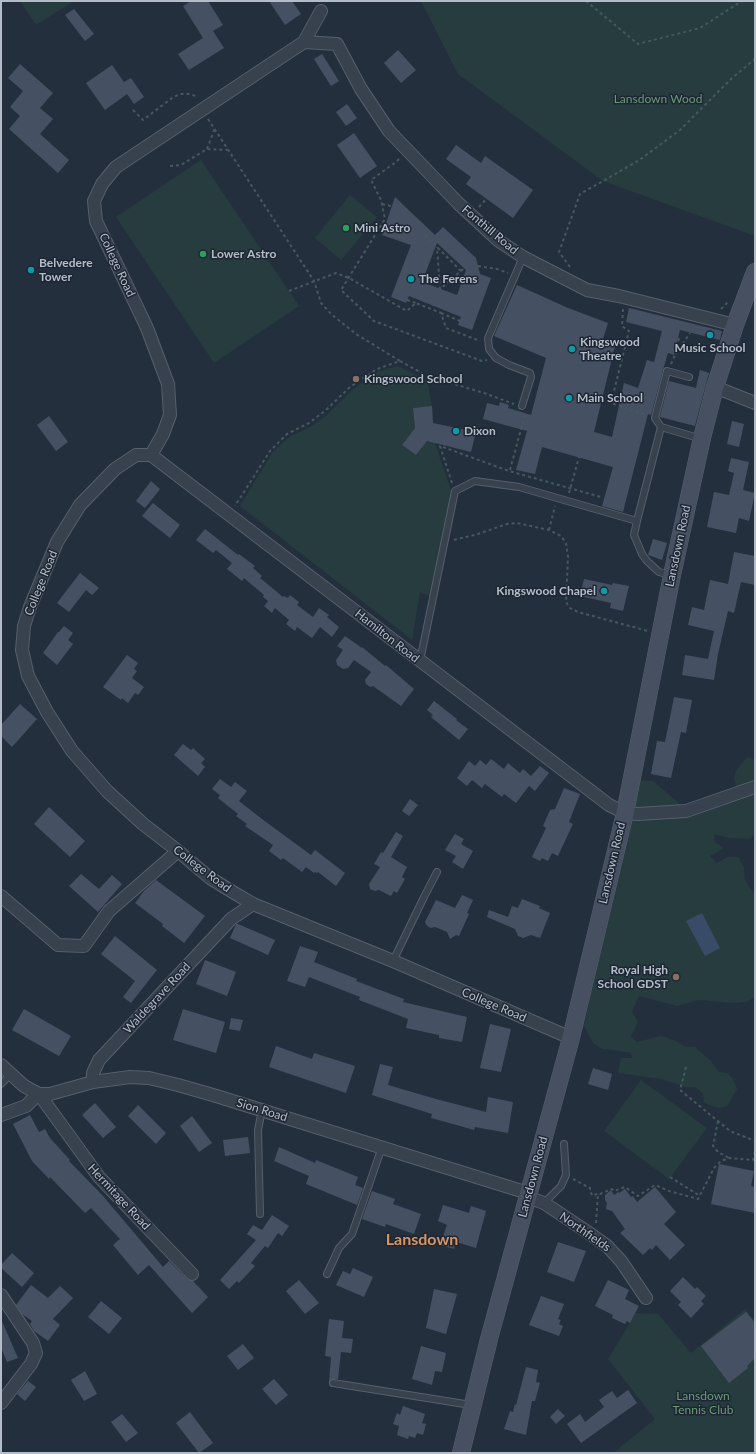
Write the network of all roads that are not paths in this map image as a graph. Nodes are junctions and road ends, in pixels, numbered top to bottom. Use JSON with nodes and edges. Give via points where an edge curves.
{"nodes":[{"id":1,"x":320,"y":11,"type":"dead end"},
{"id":2,"x":304,"y":42,"type":"junction"},
{"id":3,"x":523,"y":257,"type":"junction"},
{"id":4,"x":755,"y":272,"type":"edge"},
{"id":5,"x":735,"y":325,"type":"junction"},
{"id":6,"x":689,"y":377,"type":"dead end"},
{"id":7,"x":715,"y":387,"type":"junction"},
{"id":8,"x":755,"y":403,"type":"edge"},
{"id":9,"x":522,"y":406,"type":"road end"},
{"id":10,"x":661,"y":427,"type":"junction"},
{"id":11,"x":702,"y":438,"type":"junction"},
{"id":12,"x":151,"y":455,"type":"junction"},
{"id":13,"x":636,"y":521,"type":"junction"},
{"id":14,"x":672,"y":575,"type":"junction"},
{"id":15,"x":420,"y":661,"type":"junction"},
{"id":16,"x":755,"y":787,"type":"edge"},
{"id":17,"x":624,"y":813,"type":"junction"},
{"id":18,"x":178,"y":851,"type":"junction"},
{"id":19,"x":437,"y":872,"type":"dead end"},
{"id":20,"x":236,"y":894,"type":"junction"},
{"id":21,"x":1,"y":896,"type":"edge"},
{"id":22,"x":253,"y":904,"type":"junction"},
{"id":23,"x":231,"y":919,"type":"junction"},
{"id":24,"x":393,"y":961,"type":"junction"},
{"id":25,"x":571,"y":1038,"type":"junction"},
{"id":26,"x":1,"y":1065,"type":"edge"},
{"id":27,"x":11,"y":1074,"type":"junction"},
{"id":28,"x":93,"y":1082,"type":"junction"},
{"id":29,"x":1,"y":1084,"type":"edge"},
{"id":30,"x":38,"y":1093,"type":"junction"},
{"id":31,"x":262,"y":1110,"type":"junction"},
{"id":32,"x":1,"y":1114,"type":"edge"},
{"id":33,"x":564,"y":1144,"type":"dead end"},
{"id":34,"x":382,"y":1147,"type":"junction"},
{"id":35,"x":527,"y":1195,"type":"junction"},
{"id":36,"x":544,"y":1203,"type":"junction"},
{"id":37,"x":260,"y":1214,"type":"dead end"},
{"id":38,"x":192,"y":1274,"type":"dead end"},
{"id":39,"x":327,"y":1274,"type":"dead end"},
{"id":40,"x":1,"y":1295,"type":"edge"},
{"id":41,"x":646,"y":1298,"type":"dead end"},
{"id":42,"x":333,"y":1383,"type":"dead end"},
{"id":43,"x":1,"y":1403,"type":"edge"},
{"id":44,"x":473,"y":1405,"type":"junction"},
{"id":45,"x":461,"y":1453,"type":"edge"}],
"edges":[{"from":1,"to":2,"type":"street","name":"College Road"},
{"from":2,"to":3,"type":"street","name":"Fonthill Road","via":[[337,44],[361,89],[389,131],[471,216]]},
{"from":2,"to":12,"type":"street","name":"College Road","via":[[116,167],[102,184],[94,201],[96,221],[147,328],[168,384],[170,415]]},
{"from":3,"to":5,"type":"street","name":"Fonthill Road","via":[[587,290]]},
{"from":3,"to":9,"type":"lane","via":[[488,338],[489,349],[496,358],[530,373]]},
{"from":4,"to":5,"type":"street","name":"Lansdown Road"},
{"from":5,"to":7,"type":"street","name":"Lansdown Road"},
{"from":6,"to":10,"type":"lane","via":[[667,371],[655,418]]},
{"from":7,"to":8,"type":"street"},
{"from":7,"to":11,"type":"street","name":"Lansdown Road"},
{"from":10,"to":11,"type":"lane"},
{"from":10,"to":13,"type":"lane"},
{"from":11,"to":14,"type":"street","name":"Lansdown Road"},
{"from":12,"to":15,"type":"street","name":"Hamilton Road"},
{"from":12,"to":18,"type":"street","name":"College Road","via":[[136,455],[115,469],[80,505],[55,541],[30,606],[24,626],[22,650],[28,676],[72,751],[107,791]]},
{"from":13,"to":14,"type":"lane","via":[[634,535],[642,554],[659,572]]},
{"from":13,"to":15,"type":"lane","via":[[519,487],[475,481],[455,491]]},
{"from":14,"to":17,"type":"street","name":"Lansdown Road"},
{"from":15,"to":17,"type":"street","name":"Hamilton Road","via":[[609,805]]},
{"from":16,"to":17,"type":"street","via":[[686,810]]},
{"from":17,"to":25,"type":"street","name":"Lansdown Road"},
{"from":18,"to":20,"type":"street","name":"College Road","via":[[210,878]]},
{"from":18,"to":21,"type":"street","via":[[109,911],[84,946],[58,945]]},
{"from":19,"to":24,"type":"lane"},
{"from":20,"to":22,"type":"street","name":"College Road"},
{"from":20,"to":23,"type":"street"},
{"from":22,"to":23,"type":"street","name":"Waldegrave Road"},
{"from":22,"to":24,"type":"street","name":"College Road"},
{"from":23,"to":28,"type":"street","name":"Waldegrave Road","via":[[99,1060],[93,1073]]},
{"from":24,"to":25,"type":"street","name":"College Road"},
{"from":25,"to":35,"type":"street","name":"Lansdown Road"},
{"from":26,"to":27,"type":"street"},
{"from":27,"to":29,"type":"lane"},
{"from":27,"to":30,"type":"street","via":[[24,1086]]},
{"from":28,"to":30,"type":"street","name":"Sion Road","via":[[50,1094]]},
{"from":28,"to":31,"type":"street","name":"Sion Road","via":[[130,1077],[149,1078]]},
{"from":30,"to":32,"type":"street","via":[[26,1106]]},
{"from":30,"to":38,"type":"street","name":"Hermitage Road","via":[[99,1177]]},
{"from":31,"to":34,"type":"street","name":"Sion Road"},
{"from":31,"to":37,"type":"lane","via":[[258,1130]]},
{"from":33,"to":36,"type":"lane","via":[[566,1175],[561,1186]]},
{"from":34,"to":35,"type":"street","name":"Sion Road"},
{"from":34,"to":39,"type":"lane","via":[[352,1234],[339,1248]]},
{"from":35,"to":36,"type":"street","name":"Northfields"},
{"from":35,"to":44,"type":"street","name":"Lansdown Road"},
{"from":36,"to":41,"type":"street","name":"Northfields","via":[[597,1238],[614,1253]]},
{"from":40,"to":43,"type":"street","via":[[33,1343],[36,1354]]},
{"from":42,"to":44,"type":"lane"},
{"from":44,"to":45,"type":"street","name":"Lansdown Road"}]}
